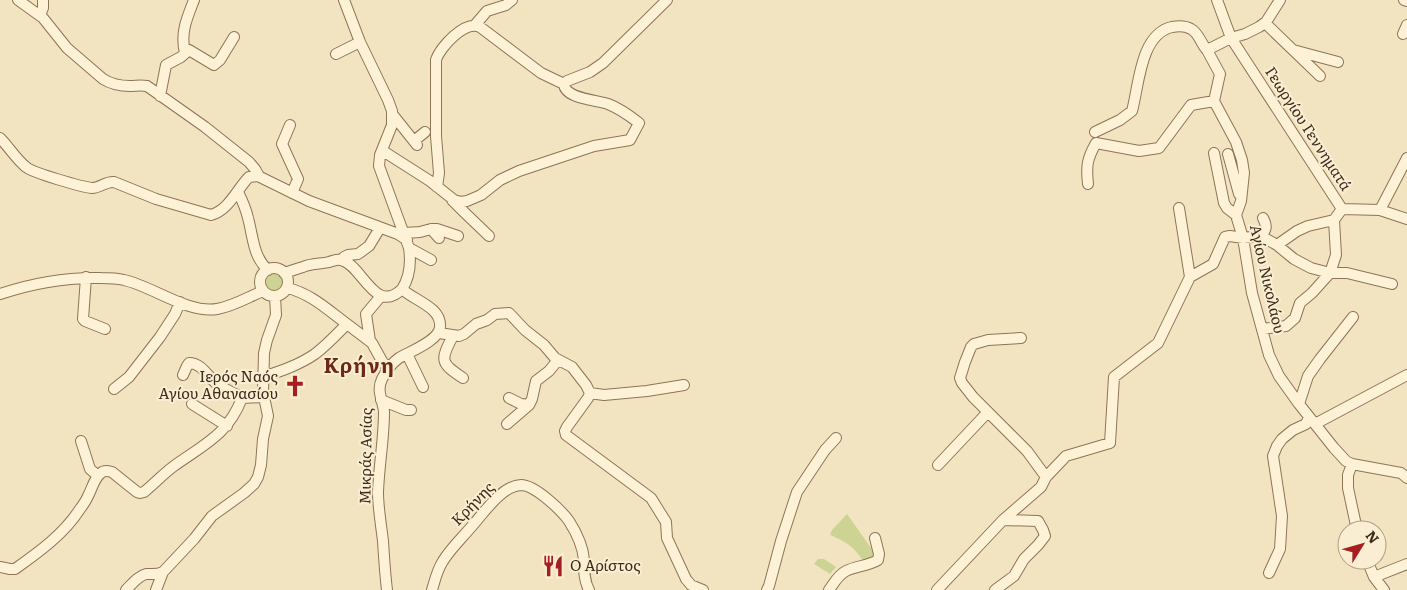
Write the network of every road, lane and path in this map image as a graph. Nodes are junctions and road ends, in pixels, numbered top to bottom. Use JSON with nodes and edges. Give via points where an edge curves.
{"nodes":[{"id":1,"x":18,"y":0,"type":"edge"},
{"id":2,"x":44,"y":0,"type":"edge"},
{"id":3,"x":194,"y":0,"type":"edge"},
{"id":4,"x":344,"y":0,"type":"edge"},
{"id":5,"x":512,"y":0,"type":"edge"},
{"id":6,"x":667,"y":0,"type":"edge"},
{"id":7,"x":1217,"y":0,"type":"edge"},
{"id":8,"x":1280,"y":0,"type":"edge"},
{"id":9,"x":40,"y":15,"type":"junction"},
{"id":10,"x":1265,"y":23,"type":"junction"},
{"id":11,"x":475,"y":25,"type":"junction"},
{"id":12,"x":234,"y":37,"type":"dead end"},
{"id":13,"x":1231,"y":38,"type":"junction"},
{"id":14,"x":360,"y":42,"type":"junction"},
{"id":15,"x":1292,"y":49,"type":"junction"},
{"id":16,"x":1208,"y":50,"type":"junction"},
{"id":17,"x":185,"y":53,"type":"junction"},
{"id":18,"x":336,"y":54,"type":"dead end"},
{"id":19,"x":1338,"y":62,"type":"dead end"},
{"id":20,"x":1320,"y":76,"type":"dead end"},
{"id":21,"x":564,"y":84,"type":"junction"},
{"id":22,"x":160,"y":96,"type":"junction"},
{"id":23,"x":1214,"y":101,"type":"junction"},
{"id":24,"x":393,"y":115,"type":"junction"},
{"id":25,"x":290,"y":125,"type":"dead end"},
{"id":26,"x":426,"y":132,"type":"dead end"},
{"id":27,"x":1095,"y":132,"type":"dead end"},
{"id":28,"x":0,"y":138,"type":"edge"},
{"id":29,"x":383,"y":150,"type":"junction"},
{"id":30,"x":1214,"y":153,"type":"dead end"},
{"id":31,"x":1228,"y":154,"type":"dead end"},
{"id":32,"x":1407,"y":158,"type":"edge"},
{"id":33,"x":259,"y":176,"type":"junction"},
{"id":34,"x":1088,"y":184,"type":"dead end"},
{"id":35,"x":437,"y":187,"type":"junction"},
{"id":36,"x":238,"y":192,"type":"junction"},
{"id":37,"x":292,"y":194,"type":"junction"},
{"id":38,"x":450,"y":197,"type":"junction"},
{"id":39,"x":1241,"y":201,"type":"junction"},
{"id":40,"x":1179,"y":208,"type":"dead end"},
{"id":41,"x":1342,"y":209,"type":"junction"},
{"id":42,"x":1380,"y":210,"type":"junction"},
{"id":43,"x":1236,"y":215,"type":"junction"},
{"id":44,"x":1263,"y":218,"type":"dead end"},
{"id":45,"x":1407,"y":219,"type":"edge"},
{"id":46,"x":1334,"y":220,"type":"junction"},
{"id":47,"x":380,"y":228,"type":"junction"},
{"id":48,"x":431,"y":229,"type":"junction"},
{"id":49,"x":458,"y":236,"type":"dead end"},
{"id":50,"x":489,"y":236,"type":"dead end"},
{"id":51,"x":1261,"y":236,"type":"junction"},
{"id":52,"x":439,"y":238,"type":"dead end"},
{"id":53,"x":1243,"y":238,"type":"junction"},
{"id":54,"x":407,"y":240,"type":"junction"},
{"id":55,"x":1277,"y":245,"type":"junction"},
{"id":56,"x":343,"y":260,"type":"junction"},
{"id":57,"x":431,"y":260,"type":"dead end"},
{"id":58,"x":268,"y":270,"type":"junction"},
{"id":59,"x":284,"y":273,"type":"junction"},
{"id":60,"x":1330,"y":273,"type":"junction"},
{"id":61,"x":1190,"y":277,"type":"junction"},
{"id":62,"x":86,"y":278,"type":"junction"},
{"id":63,"x":1392,"y":284,"type":"dead end"},
{"id":64,"x":287,"y":288,"type":"junction"},
{"id":65,"x":402,"y":289,"type":"junction"},
{"id":66,"x":264,"y":291,"type":"junction"},
{"id":67,"x":0,"y":294,"type":"edge"},
{"id":68,"x":275,"y":296,"type":"junction"},
{"id":69,"x":381,"y":296,"type":"junction"},
{"id":70,"x":180,"y":302,"type":"junction"},
{"id":71,"x":1352,"y":317,"type":"dead end"},
{"id":72,"x":347,"y":324,"type":"junction"},
{"id":73,"x":105,"y":329,"type":"dead end"},
{"id":74,"x":1262,"y":329,"type":"junction"},
{"id":75,"x":439,"y":333,"type":"junction"},
{"id":76,"x":452,"y":336,"type":"junction"},
{"id":77,"x":1021,"y":338,"type":"dead end"},
{"id":78,"x":370,"y":341,"type":"junction"},
{"id":79,"x":407,"y":354,"type":"junction"},
{"id":80,"x":558,"y":360,"type":"junction"},
{"id":81,"x":388,"y":369,"type":"junction"},
{"id":82,"x":183,"y":375,"type":"dead end"},
{"id":83,"x":1407,"y":375,"type":"edge"},
{"id":84,"x":263,"y":377,"type":"junction"},
{"id":85,"x":463,"y":378,"type":"dead end"},
{"id":86,"x":684,"y":385,"type":"dead end"},
{"id":87,"x":423,"y":387,"type":"dead end"},
{"id":88,"x":114,"y":389,"type":"dead end"},
{"id":89,"x":590,"y":393,"type":"junction"},
{"id":90,"x":264,"y":396,"type":"junction"},
{"id":91,"x":242,"y":398,"type":"junction"},
{"id":92,"x":509,"y":398,"type":"dead end"},
{"id":93,"x":381,"y":400,"type":"junction"},
{"id":94,"x":192,"y":404,"type":"dead end"},
{"id":95,"x":1299,"y":404,"type":"junction"},
{"id":96,"x":529,"y":405,"type":"junction"},
{"id":97,"x":411,"y":410,"type":"dead end"},
{"id":98,"x":987,"y":413,"type":"junction"},
{"id":99,"x":1312,"y":421,"type":"junction"},
{"id":100,"x":507,"y":424,"type":"dead end"},
{"id":101,"x":227,"y":426,"type":"junction"},
{"id":102,"x":836,"y":438,"type":"dead end"},
{"id":103,"x":80,"y":441,"type":"dead end"},
{"id":104,"x":1352,"y":464,"type":"junction"},
{"id":105,"x":938,"y":465,"type":"dead end"},
{"id":106,"x":98,"y":476,"type":"junction"},
{"id":107,"x":1046,"y":477,"type":"junction"},
{"id":108,"x":1407,"y":478,"type":"edge"},
{"id":109,"x":1003,"y":520,"type":"junction"},
{"id":110,"x":1355,"y":520,"type":"edge"},
{"id":111,"x":875,"y":538,"type":"dead end"},
{"id":112,"x":1407,"y":564,"type":"edge"},
{"id":113,"x":0,"y":567,"type":"edge"},
{"id":114,"x":1371,"y":570,"type":"edge"},
{"id":115,"x":163,"y":572,"type":"junction"},
{"id":116,"x":1269,"y":573,"type":"dead end"},
{"id":117,"x":1374,"y":577,"type":"junction"},
{"id":118,"x":126,"y":590,"type":"edge"},
{"id":119,"x":156,"y":590,"type":"edge"},
{"id":120,"x":387,"y":590,"type":"edge"},
{"id":121,"x":432,"y":590,"type":"edge"},
{"id":122,"x":589,"y":590,"type":"edge"},
{"id":123,"x":703,"y":590,"type":"edge"},
{"id":124,"x":767,"y":590,"type":"edge"},
{"id":125,"x":829,"y":590,"type":"edge"},
{"id":126,"x":937,"y":590,"type":"edge"},
{"id":127,"x":995,"y":590,"type":"edge"},
{"id":128,"x":1384,"y":590,"type":"edge"}],
"edges":[{"from":1,"to":9,"type":"street"},
{"from":2,"to":9,"type":"street"},
{"from":3,"to":17,"type":"street","via":[[183,30]]},
{"from":4,"to":14,"type":"street"},
{"from":5,"to":11,"type":"street","via":[[487,11]]},
{"from":6,"to":21,"type":"street","via":[[603,63]]},
{"from":7,"to":13,"type":"street","name":"Γεωργίου Γεννηματά"},
{"from":8,"to":10,"type":"street"},
{"from":9,"to":22,"type":"street","via":[[67,48],[106,81],[119,85],[145,85]]},
{"from":10,"to":13,"type":"street"},
{"from":10,"to":15,"type":"street"},
{"from":11,"to":21,"type":"street","via":[[541,73]]},
{"from":11,"to":35,"type":"street","via":[[461,31],[444,46],[436,60]]},
{"from":12,"to":17,"type":"street","via":[[214,65],[189,50]]},
{"from":13,"to":16,"type":"street"},
{"from":13,"to":41,"type":"street","name":"Γεωργίου Γεννηματά"},
{"from":14,"to":18,"type":"street"},
{"from":14,"to":24,"type":"street"},
{"from":15,"to":19,"type":"street"},
{"from":15,"to":20,"type":"street"},
{"from":16,"to":23,"type":"street","via":[[1220,74]]},
{"from":16,"to":27,"type":"street","via":[[1189,28],[1176,26],[1160,32],[1143,61],[1132,111]]},
{"from":17,"to":22,"type":"street","via":[[166,65]]},
{"from":21,"to":38,"type":"street","via":[[565,89],[574,95],[609,105],[638,122],[631,140],[586,149],[519,171],[467,201],[459,202]]},
{"from":22,"to":33,"type":"street","via":[[249,162]]},
{"from":23,"to":34,"type":"street","via":[[1191,105],[1159,148],[1139,151],[1096,143],[1088,156]]},
{"from":23,"to":39,"type":"street","name":"Αγίου Νικολάου","via":[[1242,160]]},
{"from":24,"to":26,"type":"street","via":[[416,143]]},
{"from":24,"to":29,"type":"street"},
{"from":25,"to":37,"type":"street","via":[[282,145],[298,179]]},
{"from":28,"to":36,"type":"street","via":[[26,167],[42,174],[96,188],[114,182],[156,199],[211,215]]},
{"from":29,"to":35,"type":"street"},
{"from":29,"to":54,"type":"street","via":[[379,166]]},
{"from":30,"to":43,"type":"street","via":[[1224,203]]},
{"from":31,"to":39,"type":"street"},
{"from":32,"to":42,"type":"street"},
{"from":33,"to":36,"type":"street","via":[[249,177]]},
{"from":33,"to":37,"type":"street"},
{"from":35,"to":38,"type":"street"},
{"from":36,"to":58,"type":"street","via":[[247,213],[257,256]]},
{"from":37,"to":47,"type":"street"},
{"from":38,"to":50,"type":"street"},
{"from":39,"to":43,"type":"street","name":"Αγίου Νικολάου"},
{"from":40,"to":61,"type":"street"},
{"from":41,"to":42,"type":"street"},
{"from":41,"to":46,"type":"street","name":"Γεωργίου Γεννηματά"},
{"from":42,"to":45,"type":"street"},
{"from":43,"to":53,"type":"street","name":"Αγίου Νικολάου"},
{"from":44,"to":51,"type":"street","via":[[1267,226]]},
{"from":46,"to":55,"type":"street","via":[[1303,228]]},
{"from":46,"to":60,"type":"street","via":[[1336,255]]},
{"from":47,"to":54,"type":"street"},
{"from":47,"to":56,"type":"street","via":[[369,246]]},
{"from":48,"to":49,"type":"street"},
{"from":48,"to":52,"type":"street"},
{"from":48,"to":54,"type":"street"},
{"from":51,"to":53,"type":"street"},
{"from":51,"to":55,"type":"street"},
{"from":53,"to":61,"type":"street","via":[[1225,237],[1213,264]]},
{"from":53,"to":74,"type":"street","name":"Αγίου Νικολάου"},
{"from":54,"to":57,"type":"street"},
{"from":54,"to":65,"type":"street","via":[[409,272]]},
{"from":55,"to":60,"type":"street","via":[[1311,268]]},
{"from":56,"to":59,"type":"street","via":[[303,266]]},
{"from":56,"to":69,"type":"street"},
{"from":58,"to":59,"type":"street","via":[[277,269]]},
{"from":58,"to":66,"type":"street","via":[[261,279]]},
{"from":59,"to":64,"type":"street"},
{"from":60,"to":63,"type":"street","via":[[1346,273]]},
{"from":60,"to":74,"type":"street","via":[[1300,303],[1295,318],[1286,326]]},
{"from":61,"to":107,"type":"street","via":[[1158,343],[1114,376],[1110,443],[1066,456]]},
{"from":62,"to":67,"type":"street","via":[[26,286]]},
{"from":62,"to":70,"type":"street","via":[[125,280]]},
{"from":62,"to":73,"type":"street","via":[[83,319]]},
{"from":64,"to":68,"type":"street"},
{"from":64,"to":72,"type":"street","via":[[310,297]]},
{"from":65,"to":69,"type":"street","via":[[393,296]]},
{"from":65,"to":75,"type":"street","via":[[436,314]]},
{"from":66,"to":68,"type":"street"},
{"from":66,"to":70,"type":"street","via":[[215,309]]},
{"from":68,"to":84,"type":"street","via":[[276,315],[264,353]]},
{"from":69,"to":78,"type":"street","via":[[366,315]]},
{"from":70,"to":88,"type":"street","via":[[164,332],[129,377]]},
{"from":71,"to":95,"type":"street","via":[[1308,376]]},
{"from":72,"to":78,"type":"street"},
{"from":72,"to":84,"type":"street","via":[[314,355]]},
{"from":74,"to":95,"type":"street","name":"Αγίου Νικολάου","via":[[1276,370]]},
{"from":75,"to":76,"type":"street"},
{"from":75,"to":79,"type":"street"},
{"from":76,"to":80,"type":"street","via":[[461,336],[495,314],[508,313]]},
{"from":76,"to":85,"type":"street","via":[[445,351],[445,364]]},
{"from":77,"to":98,"type":"street","via":[[984,340],[970,349],[960,381]]},
{"from":78,"to":81,"type":"street"},
{"from":79,"to":81,"type":"street"},
{"from":79,"to":87,"type":"street"},
{"from":80,"to":89,"type":"street","via":[[572,367]]},
{"from":80,"to":96,"type":"street","via":[[536,381]]},
{"from":81,"to":93,"type":"street","name":"Μικράς Ασίας","via":[[380,384]]},
{"from":82,"to":91,"type":"street","via":[[189,363],[193,363],[216,383]]},
{"from":83,"to":99,"type":"street"},
{"from":84,"to":90,"type":"street"},
{"from":86,"to":89,"type":"street","via":[[604,395]]},
{"from":89,"to":123,"type":"street","via":[[567,427],[566,435],[652,498],[666,522],[667,538],[686,579]]},
{"from":90,"to":91,"type":"street"},
{"from":90,"to":115,"type":"street","via":[[268,419],[257,478],[244,493],[212,516]]},
{"from":91,"to":101,"type":"street"},
{"from":92,"to":96,"type":"street"},
{"from":93,"to":97,"type":"street"},
{"from":93,"to":120,"type":"street","name":"Μικράς Ασίας","via":[[384,412],[378,494]]},
{"from":94,"to":101,"type":"street"},
{"from":95,"to":99,"type":"street","name":"Αγίου Νικολάου"},
{"from":96,"to":100,"type":"street"},
{"from":98,"to":105,"type":"street"},
{"from":98,"to":107,"type":"street","via":[[1023,446]]},
{"from":99,"to":104,"type":"street","name":"Αγίου Νικολάου"},
{"from":99,"to":116,"type":"street","via":[[1282,439],[1273,456],[1282,516],[1280,549]]},
{"from":101,"to":106,"type":"street","via":[[141,493],[112,472]]},
{"from":102,"to":124,"type":"street","via":[[796,492]]},
{"from":103,"to":106,"type":"street","via":[[90,469]]},
{"from":104,"to":108,"type":"street","via":[[1401,473]]},
{"from":104,"to":110,"type":"street","via":[[1348,488]]},
{"from":106,"to":113,"type":"street","via":[[78,513],[50,542],[15,569]]},
{"from":107,"to":109,"type":"street","via":[[1041,487]]},
{"from":109,"to":126,"type":"street"},
{"from":109,"to":127,"type":"street","via":[[1038,521],[1045,536],[1024,559],[1014,576]]},
{"from":111,"to":125,"type":"street","via":[[880,554],[878,560],[845,572]]},
{"from":112,"to":117,"type":"street"},
{"from":114,"to":117,"type":"street"},
{"from":115,"to":118,"type":"street","via":[[142,575]]},
{"from":115,"to":119,"type":"street"},
{"from":117,"to":128,"type":"street"},
{"from":121,"to":122,"type":"street","name":"Κρήνης","via":[[439,568],[456,543],[496,498],[510,488],[522,485],[538,492],[571,525],[580,543]]}]}
